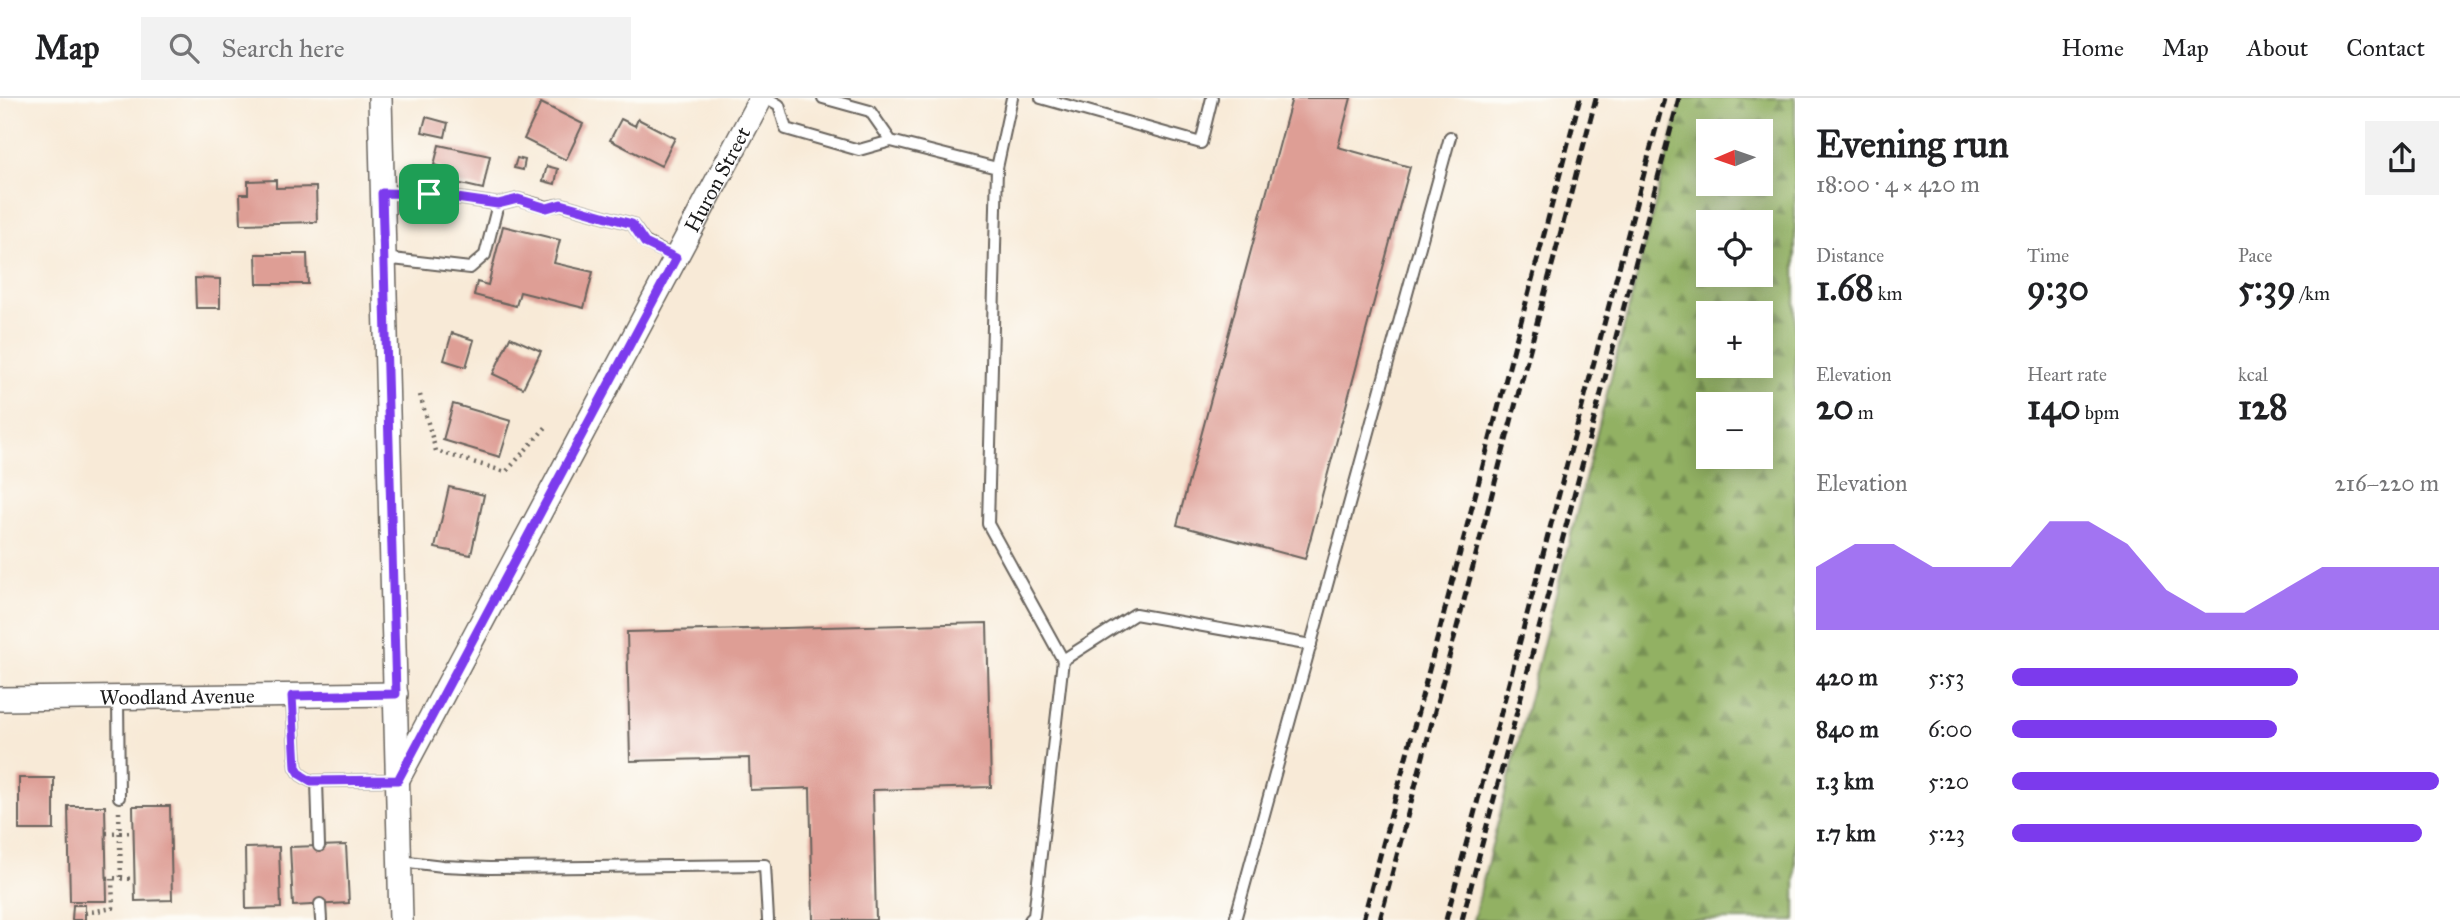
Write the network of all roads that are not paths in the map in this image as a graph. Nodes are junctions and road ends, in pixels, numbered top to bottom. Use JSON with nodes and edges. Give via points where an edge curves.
{"nodes":[{"id":1,"x":380,"y":98,"type":"edge"},
{"id":2,"x":767,"y":98,"type":"edge"},
{"id":3,"x":822,"y":98,"type":"edge"},
{"id":4,"x":1012,"y":98,"type":"edge"},
{"id":5,"x":1041,"y":98,"type":"edge"},
{"id":6,"x":1212,"y":98,"type":"edge"},
{"id":7,"x":776,"y":100,"type":"edge"},
{"id":8,"x":1450,"y":137,"type":"dead end"},
{"id":9,"x":891,"y":141,"type":"junction"},
{"id":10,"x":997,"y":168,"type":"junction"},
{"id":11,"x":382,"y":193,"type":"junction"},
{"id":12,"x":498,"y":204,"type":"junction"},
{"id":13,"x":384,"y":258,"type":"junction"},
{"id":14,"x":676,"y":258,"type":"junction"},
{"id":15,"x":1311,"y":645,"type":"junction"},
{"id":16,"x":1063,"y":660,"type":"junction"},
{"id":17,"x":396,"y":694,"type":"junction"},
{"id":18,"x":292,"y":696,"type":"junction"},
{"id":19,"x":118,"y":698,"type":"junction"},
{"id":20,"x":0,"y":699,"type":"edge"},
{"id":21,"x":398,"y":780,"type":"junction"},
{"id":22,"x":317,"y":781,"type":"junction"},
{"id":23,"x":119,"y":800,"type":"road end"},
{"id":24,"x":319,"y":846,"type":"dead end"},
{"id":25,"x":400,"y":861,"type":"junction"},
{"id":26,"x":320,"y":904,"type":"dead end"},
{"id":27,"x":321,"y":920,"type":"edge"},
{"id":28,"x":401,"y":920,"type":"edge"},
{"id":29,"x":768,"y":920,"type":"edge"},
{"id":30,"x":1030,"y":920,"type":"edge"},
{"id":31,"x":1235,"y":920,"type":"edge"}],
"edges":[{"from":1,"to":11,"type":"street"},
{"from":2,"to":7,"type":"lane"},
{"from":3,"to":9,"type":"lane","via":[[870,111]]},
{"from":4,"to":10,"type":"lane"},
{"from":5,"to":6,"type":"lane","via":[[1201,144]]},
{"from":7,"to":9,"type":"lane","via":[[786,129],[859,150]]},
{"from":7,"to":14,"type":"street","name":"Huron Street"},
{"from":8,"to":15,"type":"lane"},
{"from":9,"to":10,"type":"lane"},
{"from":10,"to":16,"type":"lane","via":[[988,524]]},
{"from":11,"to":12,"type":"lane"},
{"from":11,"to":13,"type":"street"},
{"from":12,"to":13,"type":"lane","via":[[485,255],[470,268]]},
{"from":12,"to":14,"type":"lane","via":[[518,199],[547,208],[561,204],[632,224],[645,243]]},
{"from":13,"to":17,"type":"street"},
{"from":14,"to":21,"type":"street","name":"Huron Street"},
{"from":15,"to":16,"type":"lane","via":[[1135,614]]},
{"from":15,"to":31,"type":"lane"},
{"from":16,"to":30,"type":"lane"},
{"from":17,"to":18,"type":"street","name":"Woodland Avenue"},
{"from":17,"to":21,"type":"street"},
{"from":18,"to":19,"type":"street","name":"Woodland Avenue"},
{"from":18,"to":22,"type":"lane","via":[[296,767],[301,775]]},
{"from":19,"to":20,"type":"street","name":"Woodland Avenue"},
{"from":19,"to":23,"type":"lane"},
{"from":21,"to":22,"type":"lane"},
{"from":21,"to":25,"type":"street"},
{"from":22,"to":24,"type":"lane"},
{"from":25,"to":28,"type":"street"},
{"from":25,"to":29,"type":"lane","via":[[489,868],[765,865]]},
{"from":26,"to":27,"type":"lane"}]}
